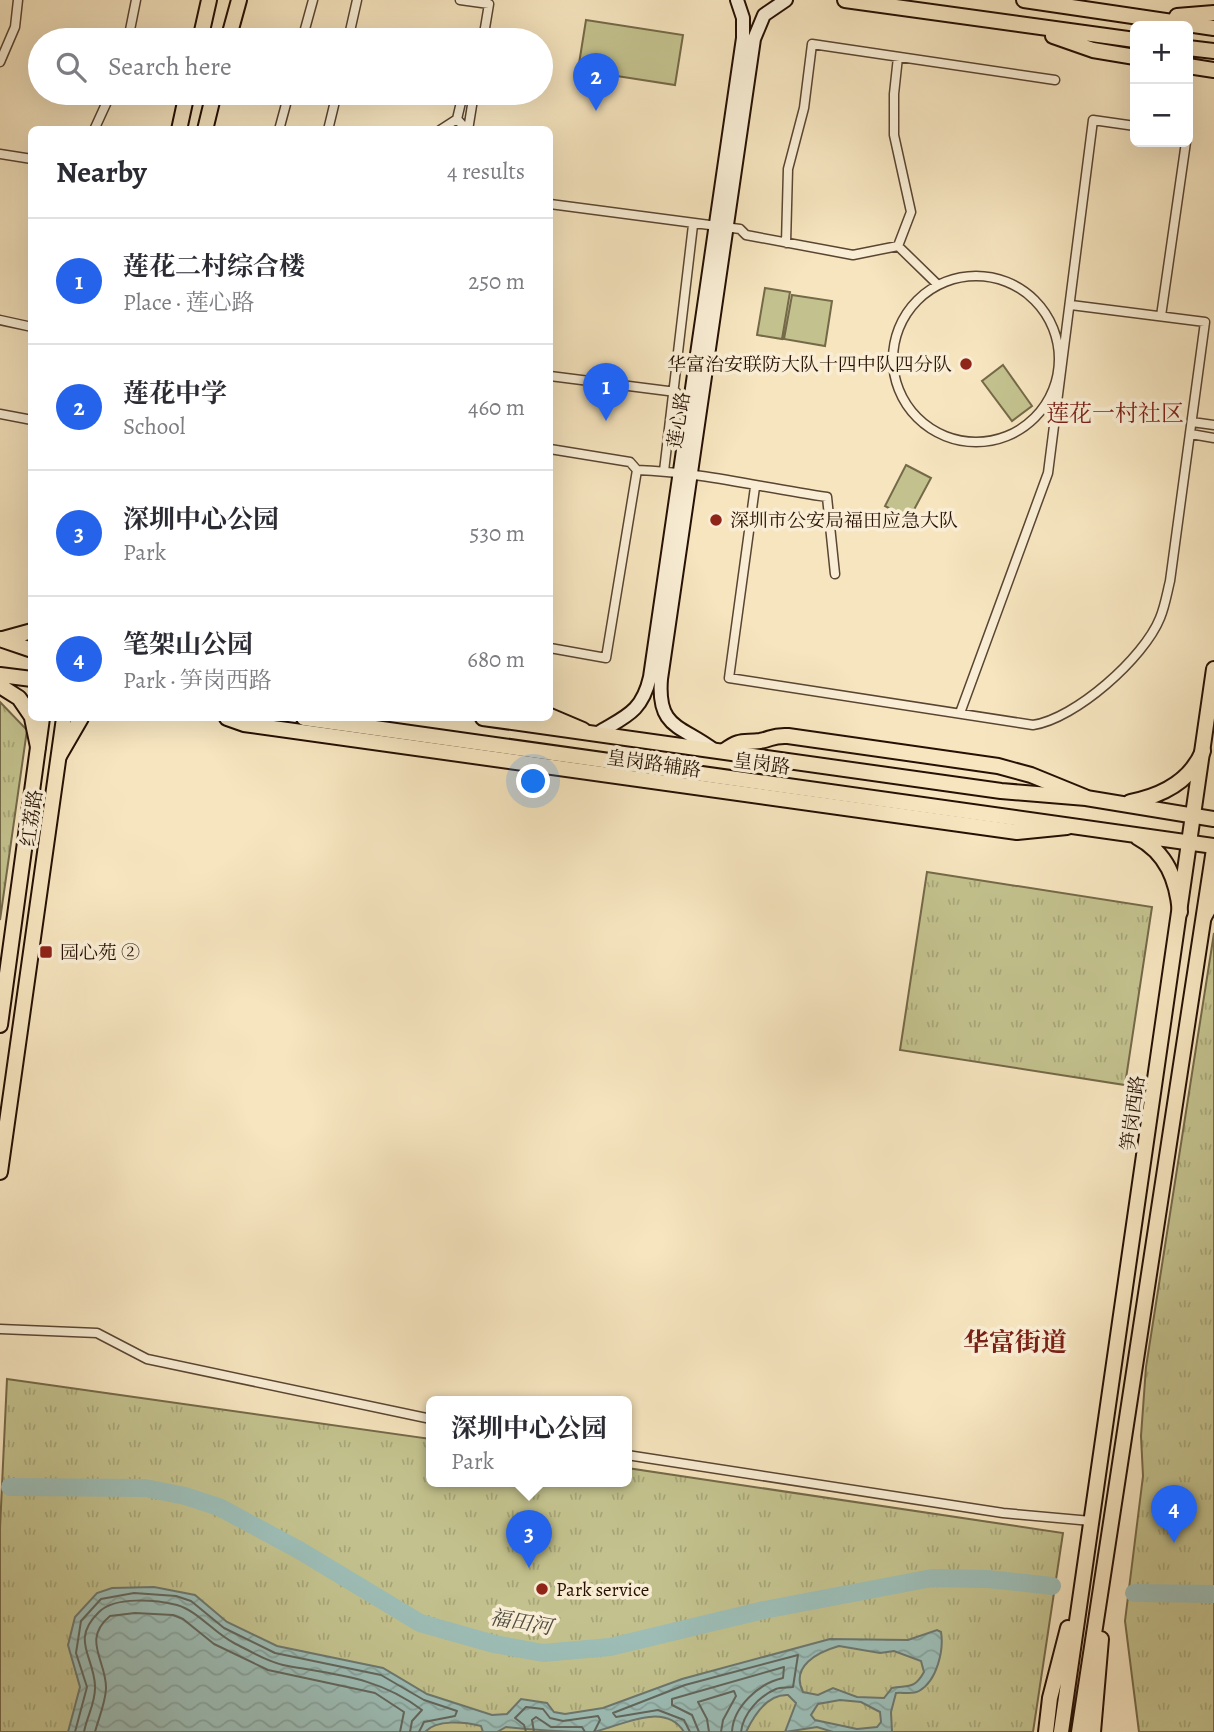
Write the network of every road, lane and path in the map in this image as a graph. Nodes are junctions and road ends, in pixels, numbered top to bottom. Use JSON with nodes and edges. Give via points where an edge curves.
{"nodes":[{"id":1,"x":18,"y":0,"type":"edge"},
{"id":2,"x":136,"y":0,"type":"edge"},
{"id":3,"x":313,"y":0,"type":"edge"},
{"id":4,"x":357,"y":0,"type":"edge"},
{"id":5,"x":460,"y":0,"type":"edge"},
{"id":6,"x":737,"y":0,"type":"edge"},
{"id":7,"x":786,"y":0,"type":"edge"},
{"id":8,"x":845,"y":0,"type":"edge"},
{"id":9,"x":1024,"y":0,"type":"edge"},
{"id":10,"x":239,"y":1,"type":"edge"},
{"id":11,"x":209,"y":2,"type":"edge"},
{"id":12,"x":1214,"y":13,"type":"edge"},
{"id":13,"x":1136,"y":16,"type":"junction"},
{"id":14,"x":1022,"y":25,"type":"junction"},
{"id":15,"x":1214,"y":27,"type":"edge"},
{"id":16,"x":130,"y":28,"type":"edge"},
{"id":17,"x":203,"y":28,"type":"edge"},
{"id":18,"x":231,"y":28,"type":"edge"},
{"id":19,"x":305,"y":28,"type":"edge"},
{"id":20,"x":351,"y":28,"type":"edge"},
{"id":21,"x":485,"y":28,"type":"edge"},
{"id":22,"x":1130,"y":39,"type":"edge"},
{"id":23,"x":1193,"y":49,"type":"edge"},
{"id":24,"x":1214,"y":51,"type":"edge"},
{"id":25,"x":1130,"y":56,"type":"edge"},
{"id":26,"x":898,"y":57,"type":"junction"},
{"id":27,"x":0,"y":62,"type":"edge"},
{"id":28,"x":1193,"y":67,"type":"edge"},
{"id":29,"x":1214,"y":70,"type":"edge"},
{"id":30,"x":1055,"y":80,"type":"dead end"},
{"id":31,"x":105,"y":105,"type":"edge"},
{"id":32,"x":185,"y":105,"type":"edge"},
{"id":33,"x":211,"y":105,"type":"edge"},
{"id":34,"x":286,"y":105,"type":"edge"},
{"id":35,"x":334,"y":105,"type":"edge"},
{"id":36,"x":460,"y":105,"type":"edge"},
{"id":37,"x":472,"y":105,"type":"edge"},
{"id":38,"x":457,"y":119,"type":"junction"},
{"id":39,"x":1130,"y":125,"type":"edge"},
{"id":40,"x":96,"y":126,"type":"edge"},
{"id":41,"x":180,"y":126,"type":"edge"},
{"id":42,"x":206,"y":126,"type":"edge"},
{"id":43,"x":280,"y":126,"type":"edge"},
{"id":44,"x":329,"y":126,"type":"edge"},
{"id":45,"x":446,"y":126,"type":"edge"},
{"id":46,"x":464,"y":126,"type":"edge"},
{"id":47,"x":469,"y":126,"type":"edge"},
{"id":48,"x":1185,"y":147,"type":"edge"},
{"id":49,"x":0,"y":154,"type":"edge"},
{"id":50,"x":28,"y":158,"type":"edge"},
{"id":51,"x":553,"y":204,"type":"edge"},
{"id":52,"x":693,"y":225,"type":"junction"},
{"id":53,"x":722,"y":227,"type":"junction"},
{"id":54,"x":786,"y":243,"type":"junction"},
{"id":55,"x":898,"y":246,"type":"junction"},
{"id":56,"x":937,"y":284,"type":"junction"},
{"id":57,"x":1071,"y":305,"type":"junction"},
{"id":58,"x":1161,"y":316,"type":"junction"},
{"id":59,"x":0,"y":320,"type":"edge"},
{"id":60,"x":28,"y":326,"type":"edge"},
{"id":61,"x":553,"y":376,"type":"edge"},
{"id":62,"x":676,"y":392,"type":"junction"},
{"id":63,"x":0,"y":414,"type":"edge"},
{"id":64,"x":28,"y":419,"type":"edge"},
{"id":65,"x":1192,"y":422,"type":"junction"},
{"id":66,"x":1214,"y":425,"type":"edge"},
{"id":67,"x":1191,"y":435,"type":"junction"},
{"id":68,"x":1214,"y":438,"type":"edge"},
{"id":69,"x":553,"y":449,"type":"edge"},
{"id":70,"x":637,"y":470,"type":"junction"},
{"id":71,"x":664,"y":471,"type":"junction"},
{"id":72,"x":684,"y":472,"type":"junction"},
{"id":73,"x":755,"y":487,"type":"junction"},
{"id":74,"x":835,"y":574,"type":"dead end"},
{"id":75,"x":28,"y":632,"type":"edge"},
{"id":76,"x":0,"y":639,"type":"edge"},
{"id":77,"x":28,"y":649,"type":"edge"},
{"id":78,"x":553,"y":649,"type":"edge"},
{"id":79,"x":1214,"y":669,"type":"edge"},
{"id":80,"x":0,"y":675,"type":"edge"},
{"id":81,"x":28,"y":678,"type":"edge"},
{"id":82,"x":0,"y":686,"type":"edge"},
{"id":83,"x":28,"y":711,"type":"edge"},
{"id":84,"x":960,"y":713,"type":"junction"},
{"id":85,"x":553,"y":717,"type":"edge"},
{"id":86,"x":33,"y":721,"type":"edge"},
{"id":87,"x":42,"y":721,"type":"edge"},
{"id":88,"x":64,"y":721,"type":"edge"},
{"id":89,"x":79,"y":721,"type":"edge"},
{"id":90,"x":235,"y":721,"type":"edge"},
{"id":91,"x":325,"y":721,"type":"edge"},
{"id":92,"x":506,"y":721,"type":"edge"},
{"id":93,"x":593,"y":733,"type":"junction"},
{"id":94,"x":38,"y":747,"type":"junction"},
{"id":95,"x":719,"y":750,"type":"junction"},
{"id":96,"x":1203,"y":751,"type":"junction"},
{"id":97,"x":59,"y":756,"type":"junction"},
{"id":98,"x":1086,"y":798,"type":"junction"},
{"id":99,"x":1121,"y":804,"type":"junction"},
{"id":100,"x":1194,"y":814,"type":"junction"},
{"id":101,"x":1214,"y":819,"type":"edge"},
{"id":102,"x":1077,"y":827,"type":"junction"},
{"id":103,"x":1132,"y":835,"type":"junction"},
{"id":104,"x":1190,"y":843,"type":"junction"},
{"id":105,"x":1214,"y":848,"type":"edge"},
{"id":106,"x":1214,"y":898,"type":"edge"},
{"id":107,"x":1180,"y":912,"type":"junction"},
{"id":108,"x":1204,"y":917,"type":"junction"},
{"id":109,"x":0,"y":1025,"type":"edge"},
{"id":110,"x":0,"y":1172,"type":"edge"},
{"id":111,"x":0,"y":1329,"type":"edge"},
{"id":112,"x":426,"y":1418,"type":"edge"},
{"id":113,"x":632,"y":1456,"type":"edge"},
{"id":114,"x":1095,"y":1495,"type":"junction"},
{"id":115,"x":1115,"y":1498,"type":"junction"},
{"id":116,"x":1091,"y":1521,"type":"junction"},
{"id":117,"x":1086,"y":1562,"type":"junction"},
{"id":118,"x":1105,"y":1565,"type":"junction"},
{"id":119,"x":1046,"y":1732,"type":"edge"},
{"id":120,"x":1061,"y":1732,"type":"edge"},
{"id":121,"x":1079,"y":1732,"type":"edge"},
{"id":122,"x":1093,"y":1732,"type":"edge"}],
"edges":[{"from":1,"to":27,"type":"street","via":[[15,27]]},
{"from":2,"to":16,"type":"street"},
{"from":3,"to":19,"type":"street"},
{"from":4,"to":20,"type":"street"},
{"from":5,"to":21,"type":"street","via":[[489,4]]},
{"from":6,"to":53,"type":"main road","name":"莲心路","via":[[743,30]]},
{"from":7,"to":53,"type":"main road","name":"莲心路","via":[[764,15],[755,33]]},
{"from":8,"to":14,"type":"main road"},
{"from":9,"to":13,"type":"main road"},
{"from":10,"to":18,"type":"main road"},
{"from":11,"to":17,"type":"main road"},
{"from":12,"to":13,"type":"main road"},
{"from":13,"to":15,"type":"main road"},
{"from":14,"to":22,"type":"main road"},
{"from":14,"to":25,"type":"main road","via":[[1093,50]]},
{"from":23,"to":24,"type":"main road"},
{"from":26,"to":30,"type":"street"},
{"from":26,"to":54,"type":"street","via":[[812,44],[804,108],[788,169]]},
{"from":26,"to":55,"type":"street","via":[[894,135],[911,212]]},
{"from":28,"to":29,"type":"main road"},
{"from":31,"to":40,"type":"street"},
{"from":32,"to":41,"type":"main road"},
{"from":33,"to":42,"type":"main road"},
{"from":34,"to":43,"type":"street"},
{"from":35,"to":44,"type":"street"},
{"from":36,"to":38,"type":"street"},
{"from":37,"to":47,"type":"street"},
{"from":38,"to":45,"type":"street"},
{"from":38,"to":46,"type":"street"},
{"from":39,"to":57,"type":"street","via":[[1093,120]]},
{"from":48,"to":58,"type":"street"},
{"from":49,"to":50,"type":"street"},
{"from":51,"to":52,"type":"street"},
{"from":52,"to":53,"type":"street"},
{"from":52,"to":62,"type":"street"},
{"from":53,"to":54,"type":"street"},
{"from":53,"to":72,"type":"main road","name":"莲心路"},
{"from":54,"to":55,"type":"street","via":[[853,256]]},
{"from":55,"to":56,"type":"street"},
{"from":56,"to":56,"type":"street","via":[[915,301],[900,325],[893,352],[895,380],[907,406],[926,426],[950,438],[977,442],[1003,438],[1027,424],[1045,404],[1056,379],[1059,352],[1052,325],[1037,302],[1016,285],[990,276],[963,276]]},
{"from":57,"to":58,"type":"street"},
{"from":57,"to":84,"type":"street","via":[[1048,473]]},
{"from":58,"to":65,"type":"street","via":[[1205,322]]},
{"from":59,"to":60,"type":"street"},
{"from":61,"to":62,"type":"street"},
{"from":62,"to":71,"type":"street"},
{"from":63,"to":64,"type":"street"},
{"from":65,"to":66,"type":"street"},
{"from":65,"to":67,"type":"street"},
{"from":67,"to":68,"type":"street"},
{"from":67,"to":84,"type":"street","via":[[1166,600],[1160,619],[1136,654],[1108,682],[1047,723],[1033,725]]},
{"from":69,"to":70,"type":"street","via":[[630,462]]},
{"from":70,"to":71,"type":"street"},
{"from":70,"to":78,"type":"street","via":[[606,658]]},
{"from":71,"to":72,"type":"street"},
{"from":72,"to":73,"type":"street"},
{"from":72,"to":93,"type":"main road","name":"莲心路","via":[[647,690],[633,712]]},
{"from":72,"to":95,"type":"main road","name":"莲心路","via":[[660,697],[672,725]]},
{"from":73,"to":74,"type":"street","via":[[827,497]]},
{"from":73,"to":84,"type":"street","via":[[729,678]]},
{"from":75,"to":76,"type":"main road"},
{"from":76,"to":77,"type":"main road"},
{"from":79,"to":96,"type":"main road","name":"笋岗西路"},
{"from":80,"to":81,"type":"main road"},
{"from":82,"to":83,"type":"main road","via":[[19,698]]},
{"from":85,"to":93,"type":"main road","name":"皇岗路辅路"},
{"from":86,"to":94,"type":"main road"},
{"from":87,"to":94,"type":"main road","name":"红荔路"},
{"from":88,"to":97,"type":"main road","name":"红荔路"},
{"from":89,"to":97,"type":"main road"},
{"from":90,"to":102,"type":"main road","name":"皇岗路辅路","via":[[1017,832]]},
{"from":91,"to":102,"type":"main road","name":"皇岗路"},
{"from":92,"to":93,"type":"main road","name":"皇岗路"},
{"from":93,"to":95,"type":"main road","name":"皇岗路"},
{"from":94,"to":109,"type":"main road","name":"红荔路"},
{"from":95,"to":98,"type":"main road","name":"皇岗路","via":[[1001,791]]},
{"from":95,"to":98,"type":"main road","name":"皇岗路辅路","via":[[747,739],[788,736],[998,766]]},
{"from":96,"to":99,"type":"main road","via":[[1174,786],[1147,799]]},
{"from":96,"to":100,"type":"main road","name":"笋岗西路"},
{"from":97,"to":110,"type":"main road","name":"红荔路"},
{"from":98,"to":99,"type":"main road","name":"皇岗路"},
{"from":99,"to":100,"type":"main road","name":"皇岗路"},
{"from":100,"to":101,"type":"main road","name":"皇岗路"},
{"from":100,"to":104,"type":"main road","name":"笋岗西路"},
{"from":102,"to":103,"type":"main road","name":"皇岗路"},
{"from":103,"to":104,"type":"main road","name":"皇岗路"},
{"from":103,"to":107,"type":"main road","via":[[1156,849],[1166,862],[1174,877]]},
{"from":104,"to":105,"type":"main road","name":"皇岗路"},
{"from":104,"to":107,"type":"main road","name":"笋岗西路"},
{"from":105,"to":108,"type":"main road"},
{"from":106,"to":108,"type":"main road"},
{"from":107,"to":114,"type":"main road","name":"笋岗西路"},
{"from":108,"to":115,"type":"main road"},
{"from":111,"to":112,"type":"street","via":[[97,1333],[147,1359]]},
{"from":113,"to":116,"type":"street","via":[[953,1506]]},
{"from":114,"to":115,"type":"main road"},
{"from":114,"to":116,"type":"main road","name":"笋岗西路"},
{"from":115,"to":118,"type":"main road"},
{"from":116,"to":117,"type":"main road","name":"笋岗西路"},
{"from":117,"to":119,"type":"main road","name":"笋岗西路","via":[[1050,1698]]},
{"from":117,"to":120,"type":"main road","name":"笋岗西路"},
{"from":118,"to":121,"type":"main road"},
{"from":118,"to":122,"type":"main road"}]}
